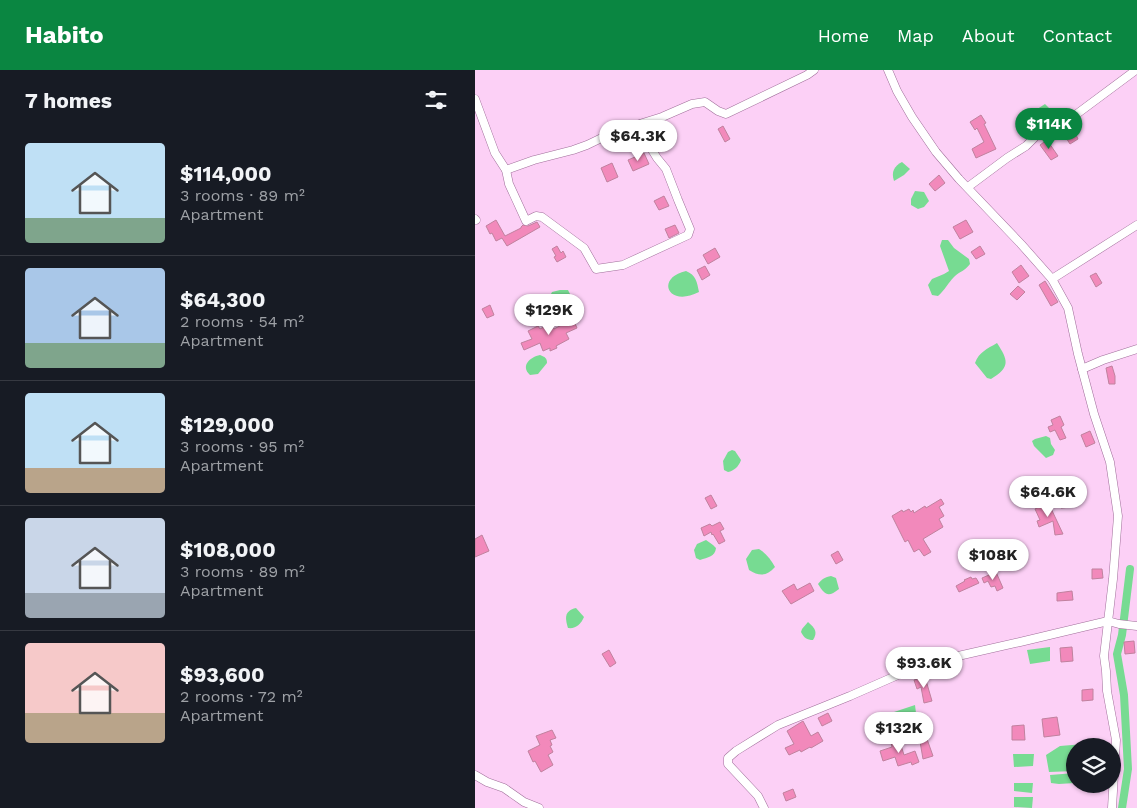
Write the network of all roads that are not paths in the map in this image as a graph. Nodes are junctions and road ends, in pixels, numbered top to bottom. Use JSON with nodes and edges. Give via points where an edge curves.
{"nodes":[{"id":1,"x":814,"y":70,"type":"edge"},
{"id":2,"x":887,"y":70,"type":"edge"},
{"id":3,"x":1136,"y":70,"type":"edge"},
{"id":4,"x":475,"y":99,"type":"edge"},
{"id":5,"x":641,"y":124,"type":"junction"},
{"id":6,"x":506,"y":170,"type":"junction"},
{"id":7,"x":968,"y":187,"type":"junction"},
{"id":8,"x":1137,"y":224,"type":"edge"},
{"id":9,"x":1052,"y":279,"type":"junction"},
{"id":10,"x":1137,"y":349,"type":"edge"},
{"id":11,"x":1084,"y":368,"type":"junction"},
{"id":12,"x":1108,"y":620,"type":"junction"},
{"id":13,"x":1135,"y":626,"type":"edge"},
{"id":14,"x":475,"y":774,"type":"edge"},
{"id":15,"x":539,"y":808,"type":"edge"},
{"id":16,"x":764,"y":808,"type":"edge"},
{"id":17,"x":1112,"y":808,"type":"edge"}],
"edges":[{"from":1,"to":5,"type":"street","via":[[726,114],[705,102]]},
{"from":2,"to":7,"type":"street","via":[[912,117],[936,152]]},
{"from":3,"to":7,"type":"street","via":[[1066,122],[1058,118],[1043,128],[1026,146]]},
{"from":4,"to":6,"type":"street","via":[[495,152]]},
{"from":5,"to":6,"type":"street","via":[[573,150]]},
{"from":5,"to":6,"type":"street","via":[[649,145],[667,169],[690,229],[688,235],[623,265],[596,269],[584,248],[541,217],[526,221]]},
{"from":7,"to":9,"type":"street"},
{"from":8,"to":9,"type":"street"},
{"from":9,"to":11,"type":"street","via":[[1069,308]]},
{"from":10,"to":11,"type":"street"},
{"from":11,"to":12,"type":"street","via":[[1094,414],[1110,462],[1118,516]]},
{"from":12,"to":13,"type":"street"},
{"from":12,"to":16,"type":"street","via":[[923,664],[778,725],[728,758],[729,764],[758,796]]},
{"from":12,"to":17,"type":"street","via":[[1104,656],[1116,740]]},
{"from":14,"to":15,"type":"street"}]}
